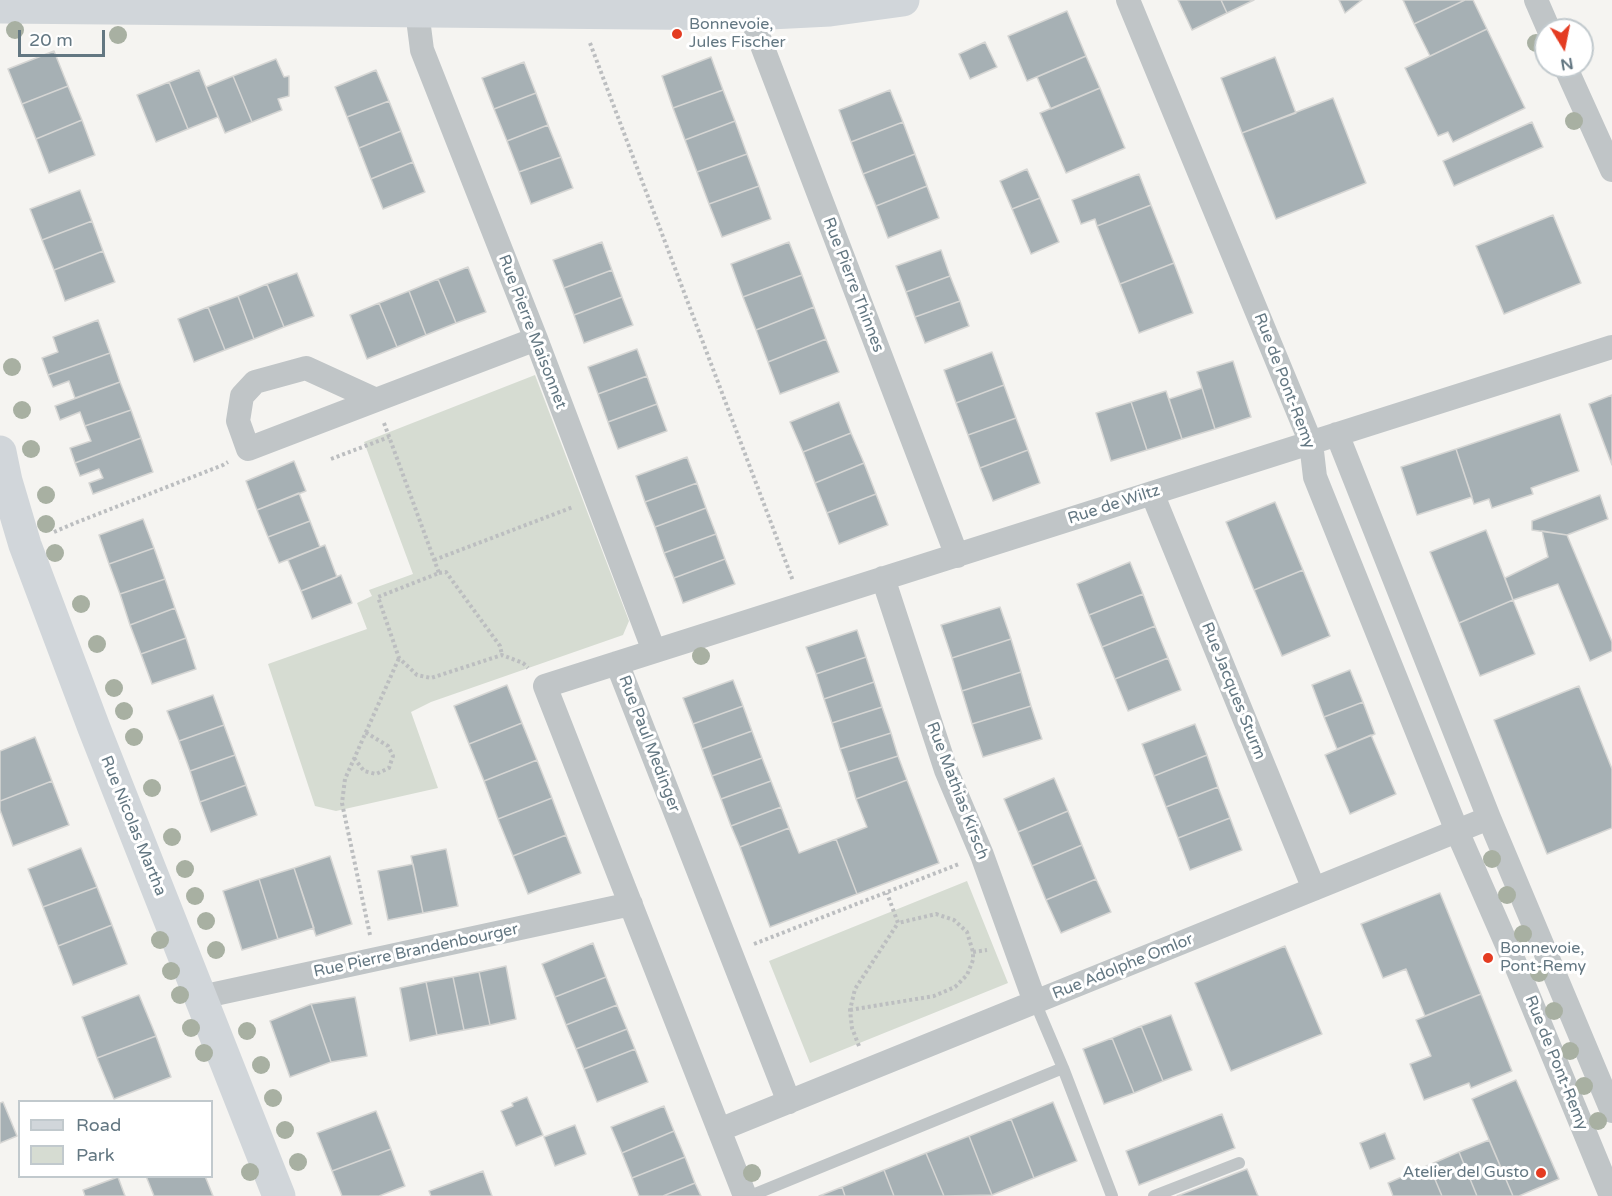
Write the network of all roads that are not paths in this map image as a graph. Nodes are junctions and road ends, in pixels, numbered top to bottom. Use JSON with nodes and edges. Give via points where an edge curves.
{"nodes":[{"id":1,"x":903,"y":0,"type":"edge"},
{"id":2,"x":1128,"y":0,"type":"edge"},
{"id":3,"x":1536,"y":0,"type":"edge"},
{"id":4,"x":0,"y":8,"type":"edge"},
{"id":5,"x":417,"y":11,"type":"junction"},
{"id":6,"x":750,"y":14,"type":"junction"},
{"id":7,"x":1544,"y":18,"type":"edge"},
{"id":8,"x":1570,"y":78,"type":"edge"},
{"id":9,"x":1612,"y":170,"type":"edge"},
{"id":10,"x":536,"y":339,"type":"junction"},
{"id":11,"x":1612,"y":347,"type":"edge"},
{"id":12,"x":376,"y":400,"type":"junction"},
{"id":13,"x":1337,"y":435,"type":"junction"},
{"id":14,"x":1311,"y":443,"type":"junction"},
{"id":15,"x":2,"y":472,"type":"edge"},
{"id":16,"x":1152,"y":493,"type":"junction"},
{"id":17,"x":957,"y":555,"type":"junction"},
{"id":18,"x":883,"y":578,"type":"junction"},
{"id":19,"x":654,"y":651,"type":"junction"},
{"id":20,"x":617,"y":663,"type":"junction"},
{"id":21,"x":1489,"y":818,"type":"junction"},
{"id":22,"x":1457,"y":831,"type":"junction"},
{"id":23,"x":1314,"y":889,"type":"junction"},
{"id":24,"x":631,"y":904,"type":"junction"},
{"id":25,"x":201,"y":997,"type":"junction"},
{"id":26,"x":1035,"y":1002,"type":"junction"},
{"id":27,"x":1063,"y":1068,"type":"junction"},
{"id":28,"x":789,"y":1102,"type":"junction"},
{"id":29,"x":1612,"y":1111,"type":"edge"},
{"id":30,"x":719,"y":1130,"type":"junction"},
{"id":31,"x":1239,"y":1163,"type":"dead end"},
{"id":32,"x":279,"y":1196,"type":"edge"},
{"id":33,"x":745,"y":1196,"type":"edge"},
{"id":34,"x":750,"y":1196,"type":"edge"},
{"id":35,"x":1112,"y":1196,"type":"edge"},
{"id":36,"x":1154,"y":1196,"type":"edge"},
{"id":37,"x":1611,"y":1196,"type":"edge"}],
"edges":[{"from":1,"to":6,"type":"street"},
{"from":2,"to":14,"type":"street","name":"Rue de Pont-Remy"},
{"from":3,"to":7,"type":"street"},
{"from":4,"to":5,"type":"street"},
{"from":5,"to":6,"type":"street"},
{"from":5,"to":10,"type":"street","name":"Rue Pierre Maisonnet","via":[[422,50]]},
{"from":6,"to":17,"type":"street","name":"Rue Pierre Thinnes"},
{"from":8,"to":9,"type":"street"},
{"from":10,"to":12,"type":"street"},
{"from":10,"to":19,"type":"street","name":"Rue Pierre Maisonnet"},
{"from":11,"to":13,"type":"street","name":"Rue de Wiltz"},
{"from":12,"to":12,"type":"street","via":[[248,448],[238,421],[242,396],[255,382],[306,368]]},
{"from":13,"to":14,"type":"street","name":"Rue de Wiltz"},
{"from":13,"to":21,"type":"street","name":"Rue de Pont-Remy"},
{"from":14,"to":16,"type":"street","name":"Rue de Wiltz"},
{"from":14,"to":22,"type":"street","name":"Rue de Pont-Remy","via":[[1315,477]]},
{"from":15,"to":25,"type":"street","name":"Rue Nicolas Martha","via":[[93,728]]},
{"from":16,"to":17,"type":"street","name":"Rue de Wiltz"},
{"from":16,"to":23,"type":"street","name":"Rue Jacques Sturm"},
{"from":17,"to":18,"type":"street","name":"Rue de Wiltz"},
{"from":18,"to":19,"type":"street","name":"Rue de Wiltz"},
{"from":18,"to":26,"type":"street","name":"Rue Mathias Kirsch","via":[[946,770],[982,855]]},
{"from":19,"to":20,"type":"street","name":"Rue de Wiltz"},
{"from":20,"to":24,"type":"street","name":"Rue Paul Medinger","via":[[545,686]]},
{"from":20,"to":28,"type":"street","name":"Rue Paul Medinger"},
{"from":21,"to":22,"type":"street"},
{"from":21,"to":29,"type":"street","name":"Rue de Pont-Remy"},
{"from":22,"to":23,"type":"street","name":"Rue Adolphe Omlor"},
{"from":22,"to":37,"type":"street","name":"Rue de Pont-Remy"},
{"from":23,"to":26,"type":"street","name":"Rue Adolphe Omlor"},
{"from":24,"to":25,"type":"street","name":"Rue Pierre Brandenbourger"},
{"from":24,"to":30,"type":"street"},
{"from":25,"to":32,"type":"street","name":"Rue Nicolas Martha"},
{"from":26,"to":27,"type":"lane"},
{"from":26,"to":28,"type":"street","name":"Rue Adolphe Omlor"},
{"from":27,"to":34,"type":"lane"},
{"from":27,"to":35,"type":"lane"},
{"from":28,"to":30,"type":"street"},
{"from":30,"to":33,"type":"street"},
{"from":31,"to":36,"type":"lane"}]}
